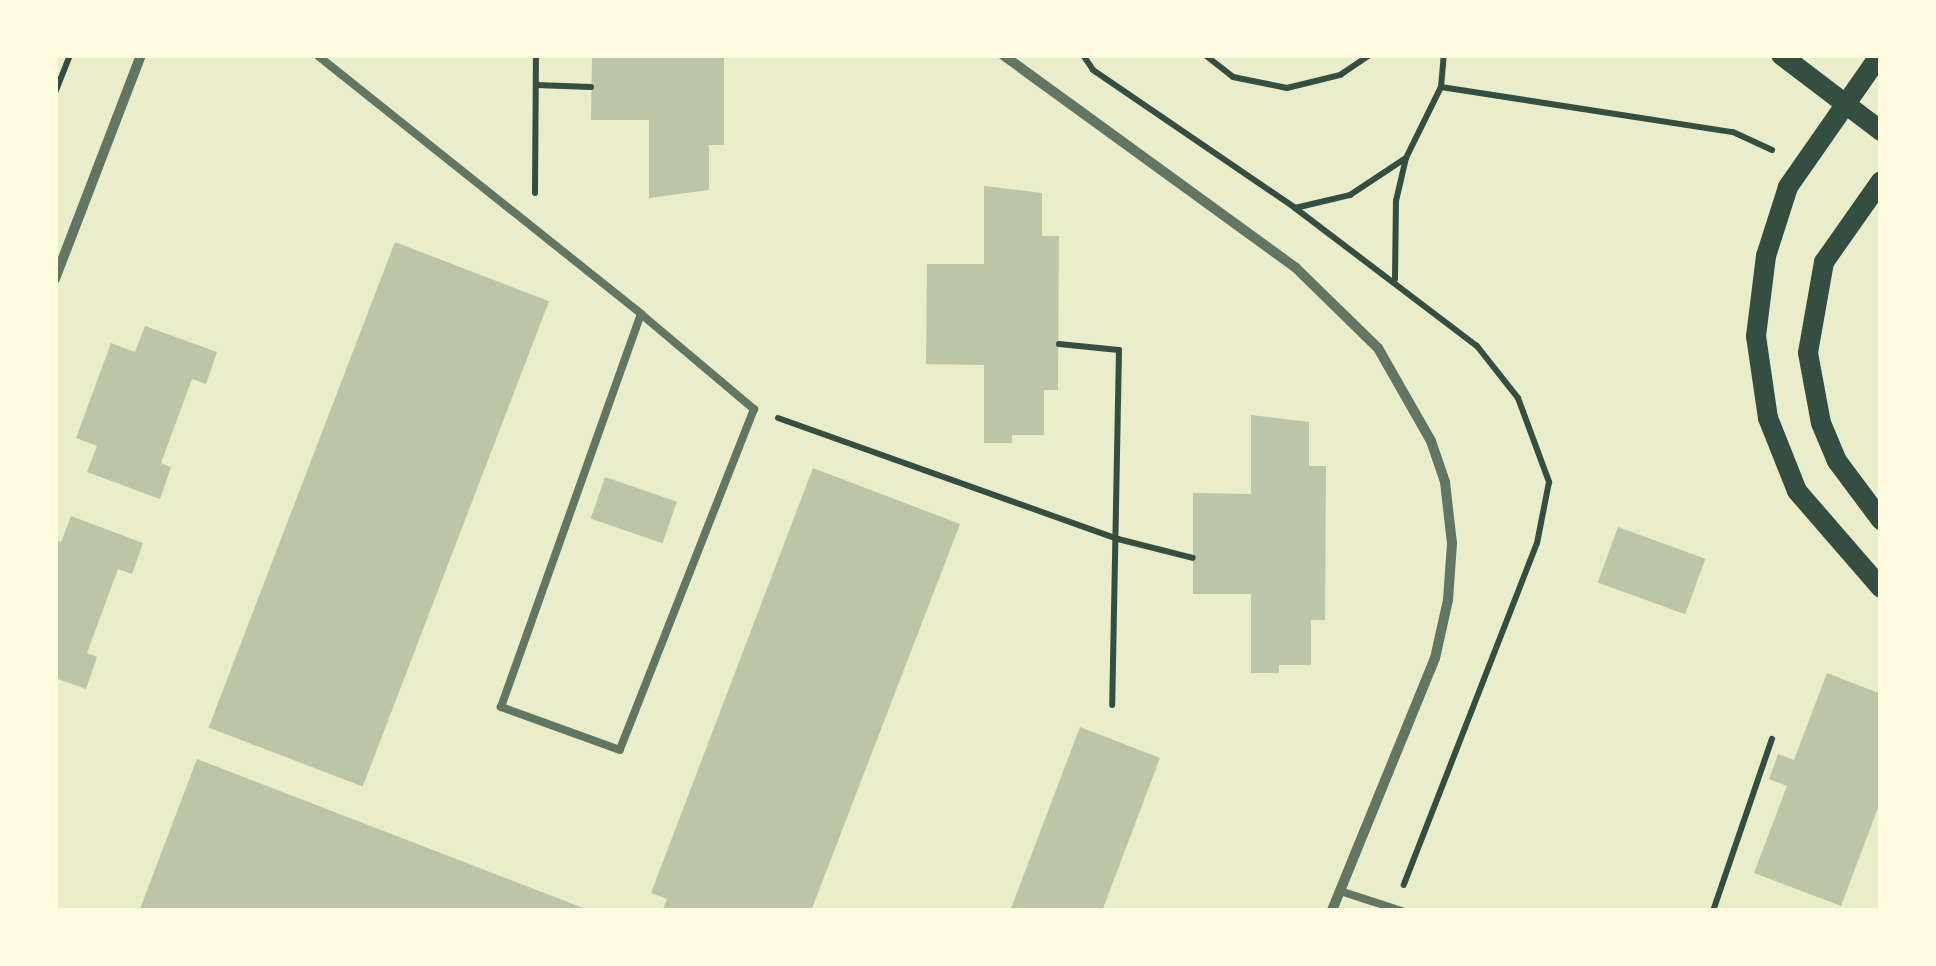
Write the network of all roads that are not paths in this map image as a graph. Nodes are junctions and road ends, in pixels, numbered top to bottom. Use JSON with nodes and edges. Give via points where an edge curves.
{"nodes":[{"id":1,"x":142,"y":55,"type":"edge"},
{"id":2,"x":317,"y":55,"type":"edge"},
{"id":3,"x":1003,"y":55,"type":"edge"},
{"id":4,"x":1781,"y":55,"type":"edge"},
{"id":5,"x":1880,"y":55,"type":"edge"},
{"id":6,"x":1845,"y":104,"type":"junction"},
{"id":7,"x":1881,"y":131,"type":"edge"},
{"id":8,"x":1881,"y":181,"type":"edge"},
{"id":9,"x":59,"y":256,"type":"edge"},
{"id":10,"x":55,"y":279,"type":"edge"},
{"id":11,"x":642,"y":314,"type":"junction"},
{"id":12,"x":1881,"y":520,"type":"edge"},
{"id":13,"x":1881,"y":588,"type":"edge"},
{"id":14,"x":1340,"y":891,"type":"junction"},
{"id":15,"x":1332,"y":911,"type":"edge"},
{"id":16,"x":1402,"y":911,"type":"edge"}],
"edges":[{"from":1,"to":9,"type":"street"},
{"from":2,"to":11,"type":"lane"},
{"from":3,"to":14,"type":"street","via":[[1296,268],[1378,348],[1431,441],[1445,482],[1452,542],[1448,600],[1435,658]]},
{"from":4,"to":6,"type":"main road"},
{"from":5,"to":6,"type":"main road"},
{"from":6,"to":7,"type":"main road"},
{"from":6,"to":13,"type":"main road","via":[[1800,167],[1766,256],[1758,299],[1758,378],[1798,491]]},
{"from":8,"to":12,"type":"main road","via":[[1824,262],[1808,353],[1832,448]]},
{"from":9,"to":10,"type":"street"},
{"from":11,"to":11,"type":"lane","via":[[501,707],[620,750],[754,409]]},
{"from":14,"to":15,"type":"street"},
{"from":14,"to":16,"type":"lane"}]}
